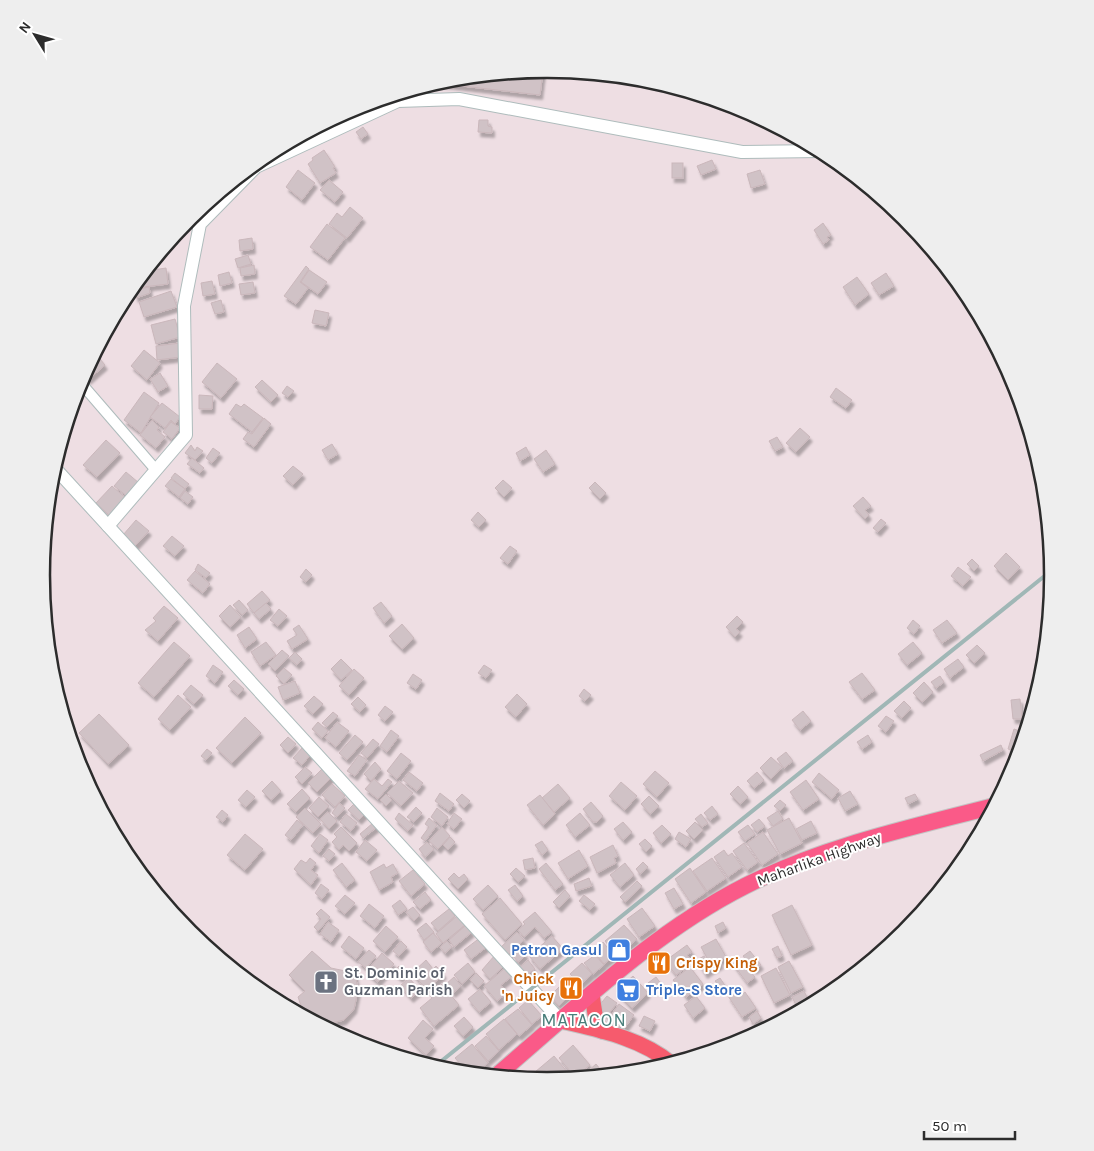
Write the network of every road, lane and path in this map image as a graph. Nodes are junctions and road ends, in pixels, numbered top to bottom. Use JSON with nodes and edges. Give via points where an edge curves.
{"nodes":[{"id":1,"x":400,"y":101,"type":"edge"},
{"id":2,"x":395,"y":102,"type":"edge"},
{"id":3,"x":806,"y":151,"type":"edge"},
{"id":4,"x":285,"y":154,"type":"edge"},
{"id":5,"x":234,"y":189,"type":"edge"},
{"id":6,"x":86,"y":389,"type":"edge"},
{"id":7,"x":156,"y":470,"type":"junction"},
{"id":8,"x":61,"y":475,"type":"edge"},
{"id":9,"x":108,"y":526,"type":"junction"},
{"id":10,"x":986,"y":808,"type":"edge"},
{"id":11,"x":592,"y":994,"type":"junction"},
{"id":12,"x":561,"y":1021,"type":"junction"},
{"id":13,"x":602,"y":1031,"type":"junction"},
{"id":14,"x":664,"y":1059,"type":"edge"},
{"id":15,"x":503,"y":1070,"type":"edge"}],
"edges":[{"from":1,"to":3,"type":"street","via":[[458,99],[742,152]]},
{"from":2,"to":4,"type":"street"},
{"from":5,"to":7,"type":"street","via":[[200,224],[184,306],[186,435]]},
{"from":6,"to":7,"type":"street"},
{"from":7,"to":9,"type":"street"},
{"from":8,"to":9,"type":"street"},
{"from":9,"to":12,"type":"street"},
{"from":10,"to":11,"type":"highway","name":"Maharlika Highway","via":[[852,843],[745,886],[674,928]]},
{"from":11,"to":12,"type":"highway","name":"Maharlika Highway"},
{"from":11,"to":13,"type":"main road","via":[[596,1020]]},
{"from":12,"to":13,"type":"main road"},
{"from":12,"to":15,"type":"highway","name":"Maharlika Highway"},
{"from":13,"to":14,"type":"main road","via":[[646,1046]]}]}
